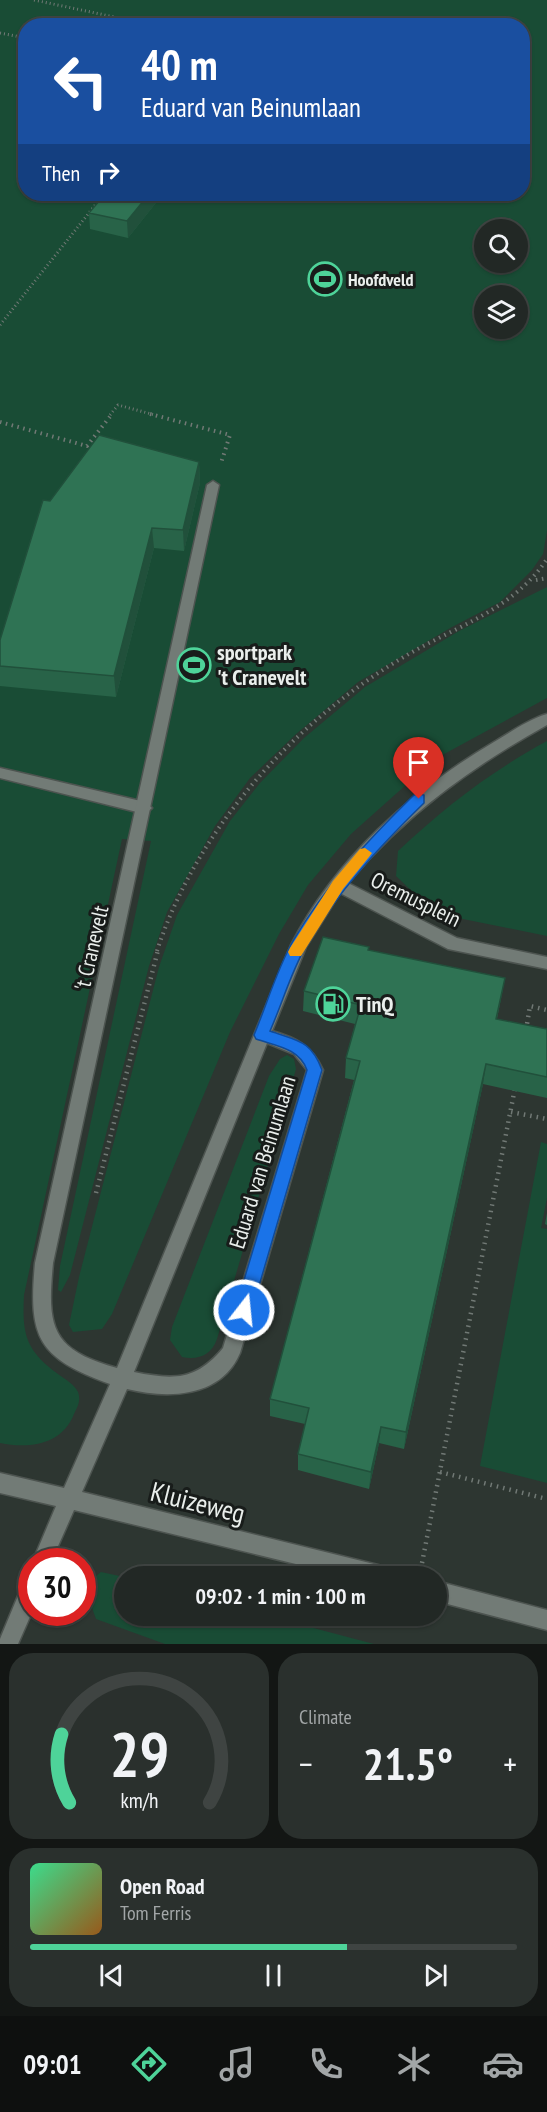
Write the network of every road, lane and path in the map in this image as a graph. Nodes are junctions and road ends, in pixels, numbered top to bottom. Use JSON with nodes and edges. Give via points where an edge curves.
{"nodes":[{"id":1,"x":34,"y":0,"type":"edge"},
{"id":2,"x":119,"y":18,"type":"edge"},
{"id":3,"x":0,"y":33,"type":"edge"},
{"id":4,"x":18,"y":36,"type":"edge"},
{"id":5,"x":98,"y":201,"type":"edge"},
{"id":6,"x":0,"y":325,"type":"edge"},
{"id":7,"x":0,"y":422,"type":"edge"},
{"id":8,"x":213,"y":484,"type":"joint"},
{"id":9,"x":547,"y":559,"type":"edge"},
{"id":10,"x":547,"y":578,"type":"edge"},
{"id":11,"x":535,"y":580,"type":"junction"},
{"id":12,"x":547,"y":718,"type":"edge"},
{"id":13,"x":0,"y":773,"type":"edge"},
{"id":14,"x":145,"y":808,"type":"junction"},
{"id":15,"x":338,"y":885,"type":"junction"},
{"id":16,"x":547,"y":963,"type":"edge"},
{"id":17,"x":547,"y":1010,"type":"edge"},
{"id":18,"x":262,"y":1035,"type":"junction"},
{"id":19,"x":524,"y":1041,"type":"edge"},
{"id":20,"x":517,"y":1077,"type":"edge"},
{"id":21,"x":511,"y":1112,"type":"junction"},
{"id":22,"x":547,"y":1119,"type":"edge"},
{"id":23,"x":95,"y":1195,"type":"dead end"},
{"id":24,"x":121,"y":1380,"type":"junction"},
{"id":25,"x":440,"y":1472,"type":"junction"},
{"id":26,"x":0,"y":1483,"type":"edge"},
{"id":27,"x":67,"y":1498,"type":"junction"},
{"id":28,"x":547,"y":1499,"type":"edge"},
{"id":29,"x":47,"y":1548,"type":"edge"},
{"id":30,"x":422,"y":1565,"type":"dead end"},
{"id":31,"x":342,"y":1566,"type":"edge"},
{"id":32,"x":447,"y":1594,"type":"edge"},
{"id":33,"x":18,"y":1620,"type":"edge"},
{"id":34,"x":547,"y":1620,"type":"edge"},
{"id":35,"x":8,"y":1644,"type":"edge"}],
"edges":[{"from":1,"to":2,"type":"path"},
{"from":3,"to":4,"type":"path"},
{"from":5,"to":6,"type":"path"},
{"from":7,"to":8,"type":"path","via":[[87,446],[118,405],[230,435]]},
{"from":8,"to":14,"type":"street","name":"'t Cranevelt"},
{"from":9,"to":11,"type":"path"},
{"from":10,"to":11,"type":"path"},
{"from":11,"to":23,"type":"path","via":[[504,605],[456,628],[361,684],[255,780],[225,819],[171,913]]},
{"from":12,"to":15,"type":"street","name":"Eduard van Beinumlaan","via":[[452,773],[419,799],[371,845]]},
{"from":13,"to":14,"type":"street"},
{"from":14,"to":24,"type":"street","name":"'t Cranevelt","via":[[41,1291],[49,1337],[61,1352]]},
{"from":15,"to":16,"type":"street","name":"Oremusplein","via":[[454,944]]},
{"from":15,"to":18,"type":"street","name":"Eduard van Beinumlaan","via":[[298,945]]},
{"from":17,"to":19,"type":"path","via":[[530,1006]]},
{"from":18,"to":24,"type":"street","name":"Eduard van Beinumlaan"},
{"from":18,"to":24,"type":"street","name":"Eduard van Beinumlaan","via":[[299,1047],[309,1055],[315,1070],[231,1353],[219,1369],[192,1384]]},
{"from":20,"to":21,"type":"path"},
{"from":21,"to":22,"type":"path"},
{"from":21,"to":25,"type":"path"},
{"from":24,"to":27,"type":"street","name":"Eduard van Beinumlaan"},
{"from":25,"to":28,"type":"path"},
{"from":25,"to":30,"type":"path"},
{"from":26,"to":27,"type":"street","name":"Kluizeweg"},
{"from":27,"to":29,"type":"street","name":"Eduard van Beinumlaan"},
{"from":27,"to":31,"type":"street","name":"Kluizeweg"},
{"from":32,"to":34,"type":"street"},
{"from":33,"to":35,"type":"street"}]}
